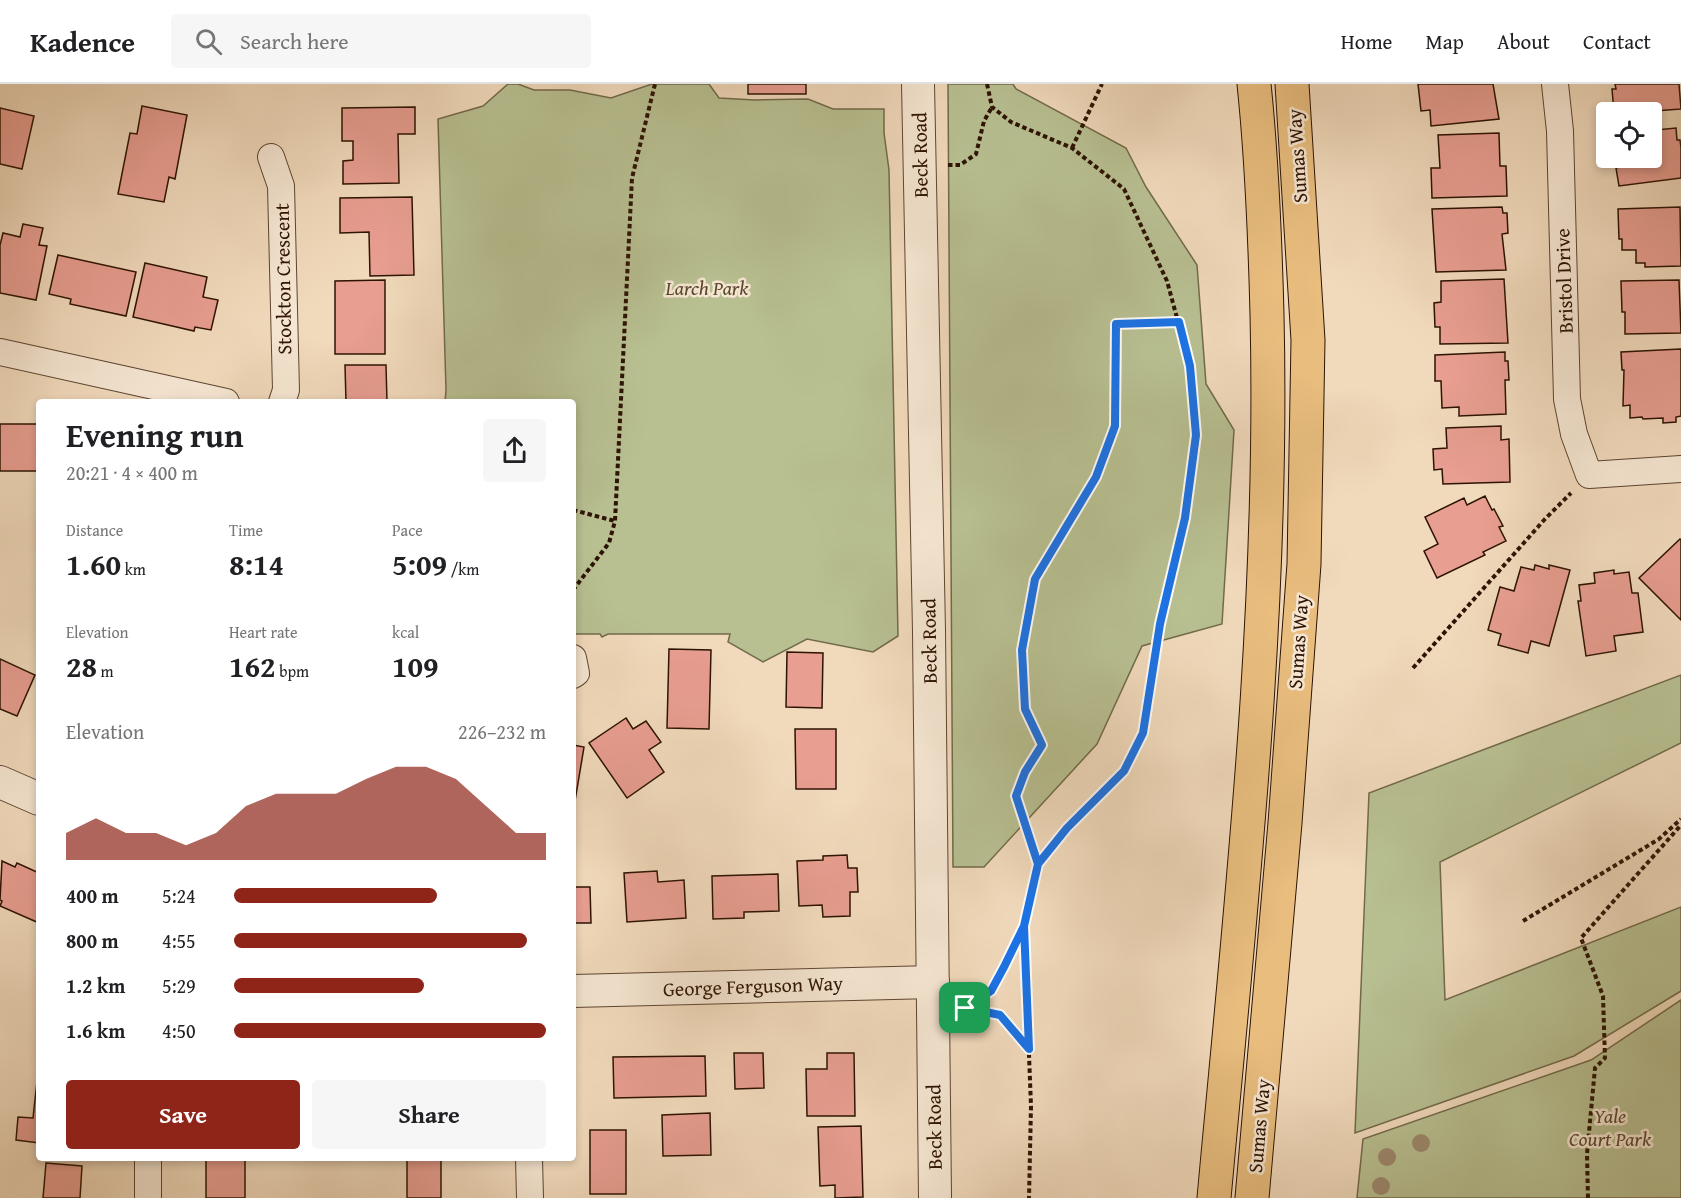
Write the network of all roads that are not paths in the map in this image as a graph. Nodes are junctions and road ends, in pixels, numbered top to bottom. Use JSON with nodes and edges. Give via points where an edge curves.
{"nodes":[{"id":1,"x":918,"y":84,"type":"edge"},
{"id":2,"x":1254,"y":84,"type":"edge"},
{"id":3,"x":1292,"y":84,"type":"edge"},
{"id":4,"x":1555,"y":84,"type":"edge"},
{"id":5,"x":272,"y":157,"type":"dead end"},
{"id":6,"x":0,"y":352,"type":"edge"},
{"id":7,"x":212,"y":399,"type":"edge"},
{"id":8,"x":283,"y":399,"type":"edge"},
{"id":9,"x":1681,"y":469,"type":"edge"},
{"id":10,"x":0,"y":782,"type":"edge"},
{"id":11,"x":36,"y":798,"type":"edge"},
{"id":12,"x":1273,"y":975,"type":"junction"},
{"id":13,"x":576,"y":991,"type":"edge"},
{"id":14,"x":933,"y":995,"type":"junction"},
{"id":15,"x":148,"y":1161,"type":"edge"},
{"id":16,"x":529,"y":1161,"type":"edge"},
{"id":17,"x":148,"y":1198,"type":"edge"},
{"id":18,"x":530,"y":1198,"type":"edge"},
{"id":19,"x":935,"y":1198,"type":"edge"},
{"id":20,"x":1214,"y":1198,"type":"edge"},
{"id":21,"x":1252,"y":1198,"type":"edge"},
{"id":22,"x":1268,"y":1198,"type":"edge"}],
"edges":[{"from":1,"to":14,"type":"street","name":"Beck Road"},
{"from":2,"to":20,"type":"highway","name":"Sumas Way","via":[[1266,279],[1269,453],[1266,558],[1254,767]]},
{"from":3,"to":12,"type":"highway","name":"Sumas Way","via":[[1308,340],[1304,564]]},
{"from":4,"to":9,"type":"street","name":"Bristol Drive","via":[[1560,131],[1567,399],[1574,434],[1589,475]]},
{"from":5,"to":8,"type":"street","name":"Stockton Crescent","via":[[281,186],[286,390]]},
{"from":6,"to":7,"type":"street"},
{"from":10,"to":11,"type":"street"},
{"from":12,"to":21,"type":"highway","name":"Sumas Way"},
{"from":12,"to":22,"type":"highway"},
{"from":13,"to":14,"type":"street","name":"George Ferguson Way"},
{"from":14,"to":19,"type":"street","name":"Beck Road"},
{"from":15,"to":17,"type":"street"},
{"from":16,"to":18,"type":"street"}]}
